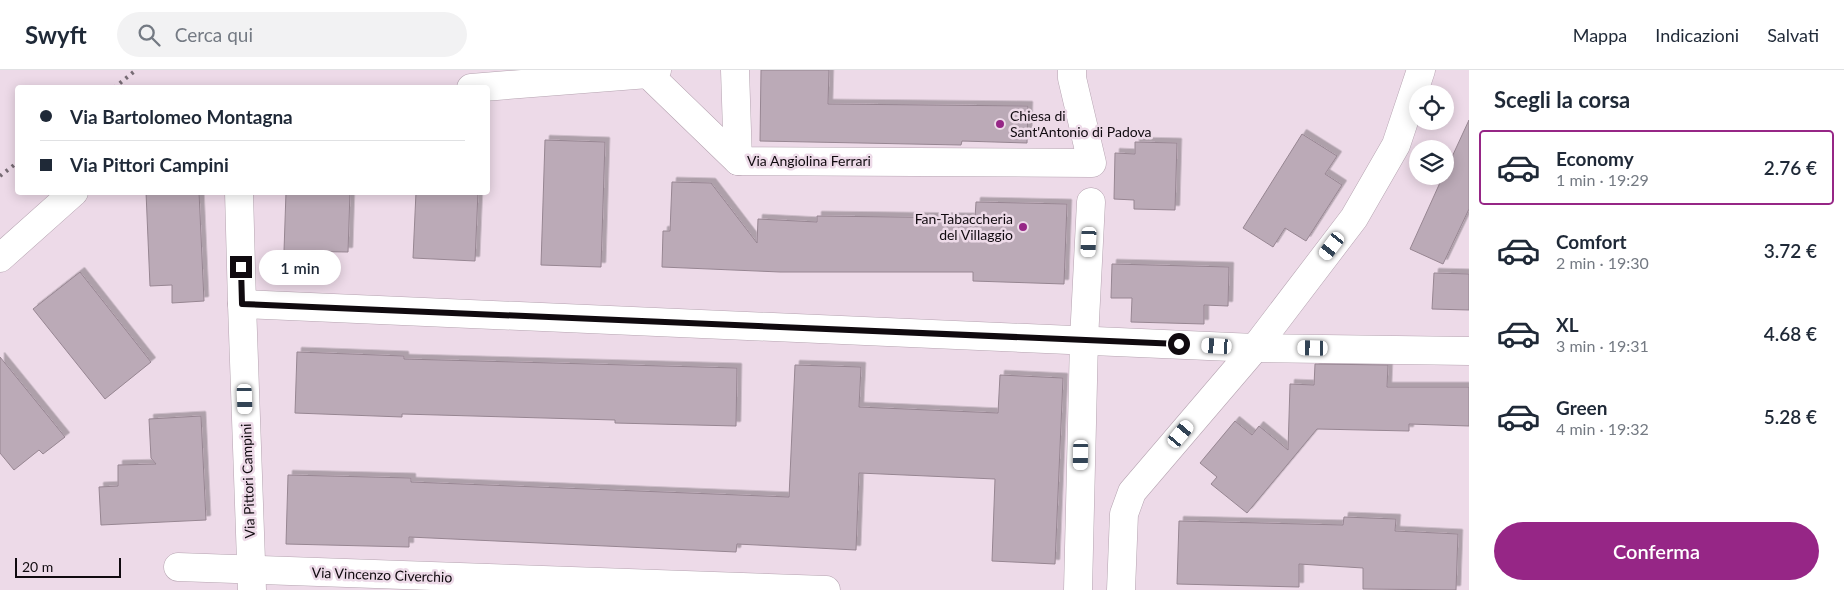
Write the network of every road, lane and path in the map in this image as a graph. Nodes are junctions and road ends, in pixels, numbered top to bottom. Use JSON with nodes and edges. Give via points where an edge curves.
{"nodes":[{"id":1,"x":736,"y":70,"type":"edge"},
{"id":2,"x":1072,"y":70,"type":"edge"},
{"id":3,"x":1422,"y":70,"type":"edge"},
{"id":4,"x":653,"y":72,"type":"edge"},
{"id":5,"x":490,"y":86,"type":"edge"},
{"id":6,"x":738,"y":161,"type":"junction"},
{"id":7,"x":71,"y":195,"type":"edge"},
{"id":8,"x":239,"y":195,"type":"edge"},
{"id":9,"x":1091,"y":202,"type":"dead end"},
{"id":10,"x":0,"y":258,"type":"edge"},
{"id":11,"x":242,"y":304,"type":"junction"},
{"id":12,"x":1084,"y":340,"type":"junction"},
{"id":13,"x":1255,"y":348,"type":"junction"},
{"id":14,"x":1469,"y":351,"type":"edge"},
{"id":15,"x":178,"y":567,"type":"dead end"},
{"id":16,"x":252,"y":580,"type":"edge"},
{"id":17,"x":826,"y":590,"type":"edge"},
{"id":18,"x":1078,"y":590,"type":"edge"},
{"id":19,"x":1121,"y":590,"type":"edge"}],
"edges":[{"from":1,"to":6,"type":"street"},
{"from":2,"to":6,"type":"street","name":"Via Angiolina Ferrari","via":[[1092,163]]},
{"from":3,"to":13,"type":"street","via":[[1396,145],[1354,218]]},
{"from":4,"to":5,"type":"street","name":"Via Angiolina Ferrari"},
{"from":4,"to":6,"type":"street","name":"Via Angiolina Ferrari"},
{"from":7,"to":10,"type":"street"},
{"from":8,"to":11,"type":"street","name":"Via Pittori Campini"},
{"from":9,"to":12,"type":"street"},
{"from":11,"to":12,"type":"street"},
{"from":11,"to":16,"type":"street","name":"Via Pittori Campini"},
{"from":12,"to":13,"type":"street"},
{"from":12,"to":18,"type":"street"},
{"from":13,"to":14,"type":"street"},
{"from":13,"to":19,"type":"street","via":[[1132,492],[1124,514]]},
{"from":15,"to":16,"type":"street","name":"Via Vincenzo Civerchio"},
{"from":16,"to":17,"type":"street","name":"Via Vincenzo Civerchio"}]}
